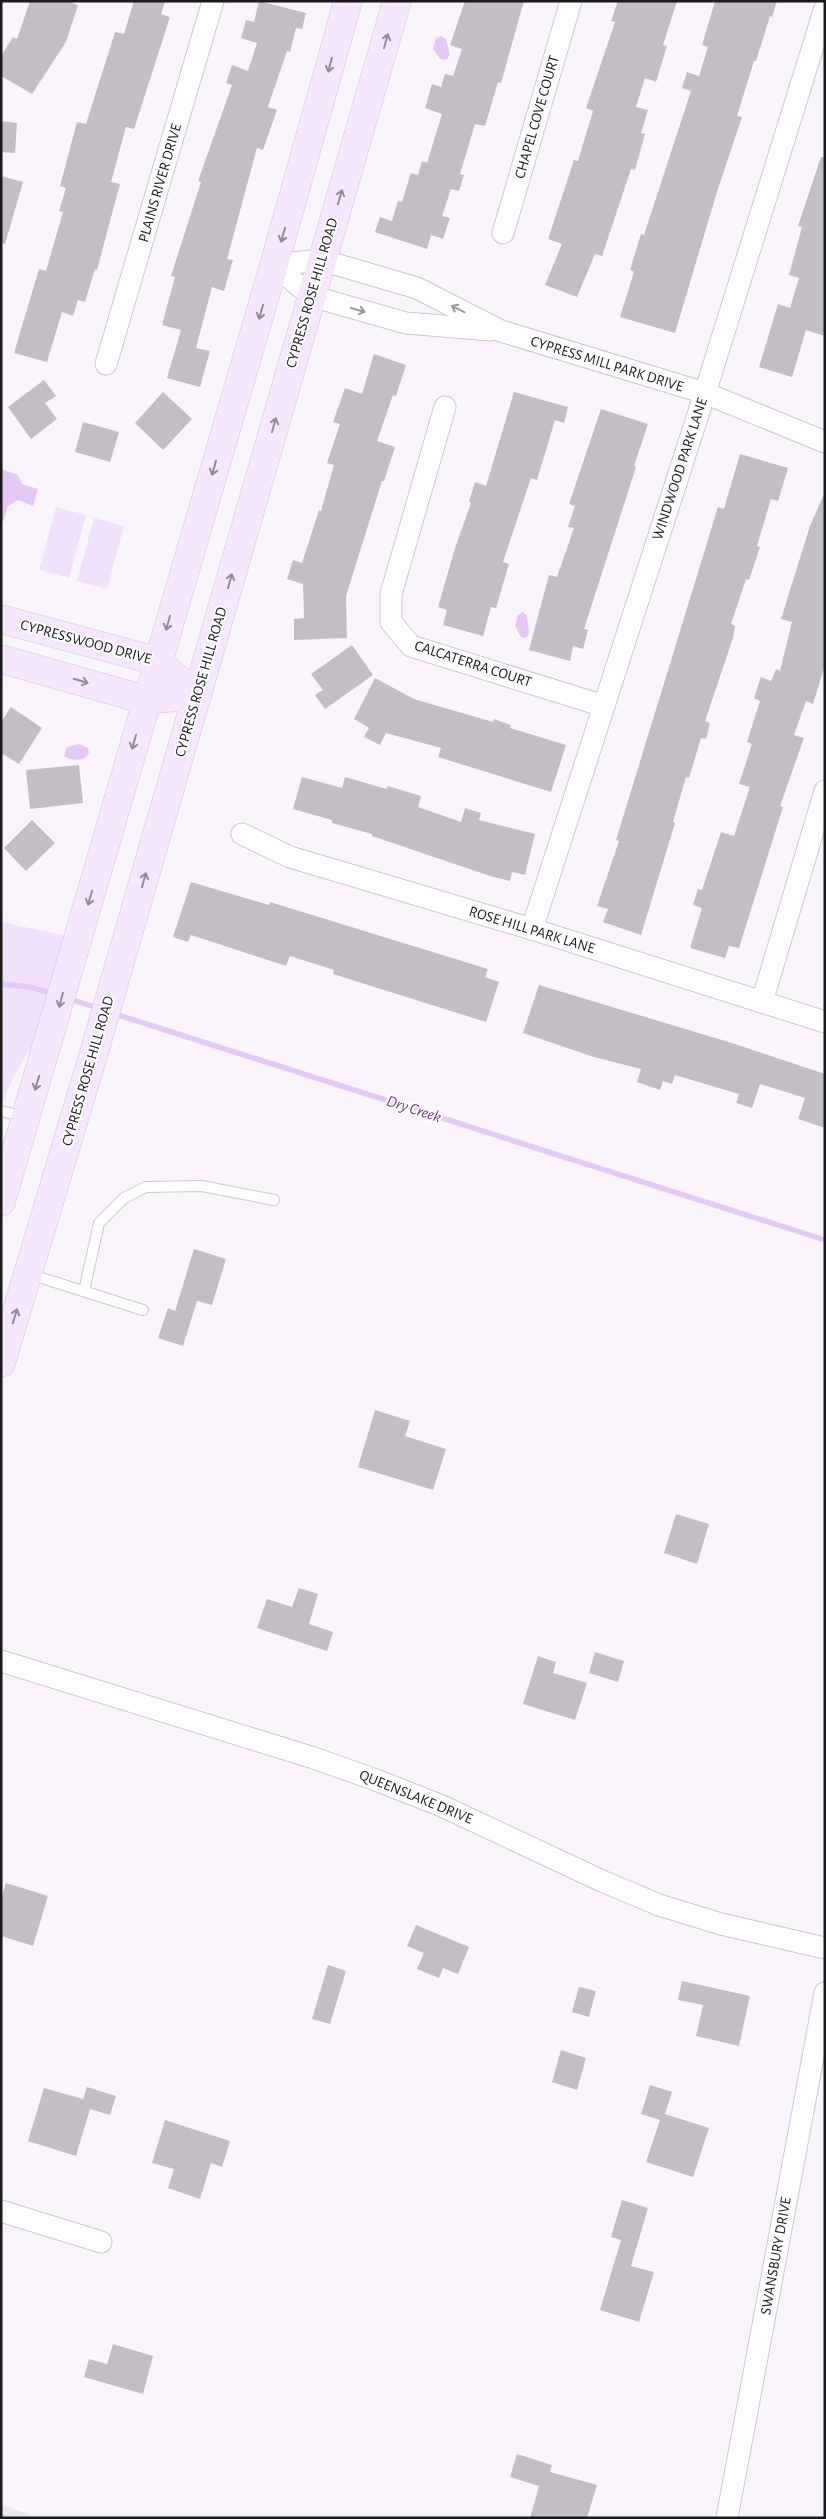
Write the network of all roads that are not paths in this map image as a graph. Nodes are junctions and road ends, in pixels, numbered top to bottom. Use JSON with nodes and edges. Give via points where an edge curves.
{"nodes":[{"id":1,"x":213,"y":1,"type":"edge"},
{"id":2,"x":348,"y":1,"type":"edge"},
{"id":3,"x":397,"y":1,"type":"edge"},
{"id":4,"x":571,"y":1,"type":"edge"},
{"id":5,"x":825,"y":8,"type":"edge"},
{"id":6,"x":503,"y":233,"type":"dead end"},
{"id":7,"x":321,"y":260,"type":"junction"},
{"id":8,"x":274,"y":265,"type":"junction"},
{"id":9,"x":311,"y":296,"type":"junction"},
{"id":10,"x":501,"y":331,"type":"junction"},
{"id":11,"x":106,"y":364,"type":"dead end"},
{"id":12,"x":705,"y":393,"type":"junction"},
{"id":13,"x":445,"y":408,"type":"dead end"},
{"id":14,"x":825,"y":442,"type":"edge"},
{"id":15,"x":1,"y":619,"type":"edge"},
{"id":16,"x":1,"y":659,"type":"edge"},
{"id":17,"x":157,"y":661,"type":"junction"},
{"id":18,"x":197,"y":695,"type":"junction"},
{"id":19,"x":146,"y":700,"type":"junction"},
{"id":20,"x":604,"y":706,"type":"junction"},
{"id":21,"x":825,"y":791,"type":"edge"},
{"id":22,"x":242,"y":834,"type":"dead end"},
{"id":23,"x":532,"y":930,"type":"junction"},
{"id":24,"x":762,"y":1002,"type":"junction"},
{"id":25,"x":825,"y":1022,"type":"edge"},
{"id":26,"x":14,"y":1114,"type":"edge"},
{"id":27,"x":274,"y":1200,"type":"dead end"},
{"id":28,"x":1,"y":1202,"type":"edge"},
{"id":29,"x":28,"y":1273,"type":"junction"},
{"id":30,"x":84,"y":1291,"type":"junction"},
{"id":31,"x":142,"y":1310,"type":"dead end"},
{"id":32,"x":1,"y":1363,"type":"edge"},
{"id":33,"x":1,"y":1662,"type":"edge"},
{"id":34,"x":825,"y":1948,"type":"edge"},
{"id":35,"x":825,"y":1994,"type":"edge"},
{"id":36,"x":1,"y":2211,"type":"edge"},
{"id":37,"x":101,"y":2242,"type":"dead end"},
{"id":38,"x":728,"y":2518,"type":"edge"}],
"edges":[{"from":1,"to":11,"type":"street","name":"PLAINS RIVER DRIVE"},
{"from":2,"to":8,"type":"main road","one_way":true},
{"from":7,"to":3,"type":"main road","name":"CYPRESS ROSE HILL ROAD","one_way":true},
{"from":4,"to":6,"type":"street","name":"CHAPEL COVE COURT"},
{"from":5,"to":12,"type":"street","name":"WINDWOOD PARK LANE"},
{"from":7,"to":8,"type":"street"},
{"from":7,"to":9,"type":"main road","name":"CYPRESS ROSE HILL ROAD"},
{"from":10,"to":7,"type":"street","one_way":true,"via":[[417,288]]},
{"from":8,"to":9,"type":"street"},
{"from":8,"to":17,"type":"main road","one_way":true},
{"from":9,"to":10,"type":"street","one_way":true,"via":[[406,323]]},
{"from":18,"to":9,"type":"main road","name":"CYPRESS ROSE HILL ROAD","one_way":true},
{"from":10,"to":12,"type":"street","name":"CYPRESS MILL PARK DRIVE"},
{"from":12,"to":14,"type":"street","name":"CYPRESS MILL PARK DRIVE"},
{"from":12,"to":20,"type":"street","name":"WINDWOOD PARK LANE"},
{"from":13,"to":20,"type":"street","name":"CALCATERRA COURT","via":[[391,594],[391,622],[411,646]]},
{"from":15,"to":17,"type":"main road","name":"CYPRESSWOOD DRIVE"},
{"from":16,"to":19,"type":"main road","one_way":true},
{"from":17,"to":18,"type":"main road","name":"CYPRESSWOOD DRIVE"},
{"from":17,"to":19,"type":"main road"},
{"from":18,"to":19,"type":"main road"},
{"from":29,"to":18,"type":"main road","name":"CYPRESS ROSE HILL ROAD","one_way":true},
{"from":19,"to":26,"type":"main road","one_way":true,"via":[[51,1036]]},
{"from":20,"to":23,"type":"street","name":"WINDWOOD PARK LANE"},
{"from":21,"to":24,"type":"street"},
{"from":22,"to":23,"type":"street","name":"ROSE HILL PARK LANE","via":[[290,857]]},
{"from":23,"to":24,"type":"street","name":"ROSE HILL PARK LANE"},
{"from":24,"to":25,"type":"street","name":"ROSE HILL PARK LANE"},
{"from":26,"to":28,"type":"main road"},
{"from":27,"to":30,"type":"lane","via":[[202,1186],[146,1187],[124,1198],[100,1223]]},
{"from":29,"to":30,"type":"lane"},
{"from":32,"to":29,"type":"main road","name":"CYPRESS ROSE HILL ROAD","one_way":true},
{"from":30,"to":31,"type":"lane"},
{"from":33,"to":34,"type":"street","name":"QUEENSLAKE DRIVE","via":[[376,1780],[442,1806],[602,1882],[659,1905],[721,1924]]},
{"from":35,"to":38,"type":"street","name":"SWANSBURY DRIVE"},
{"from":36,"to":37,"type":"street"}]}
